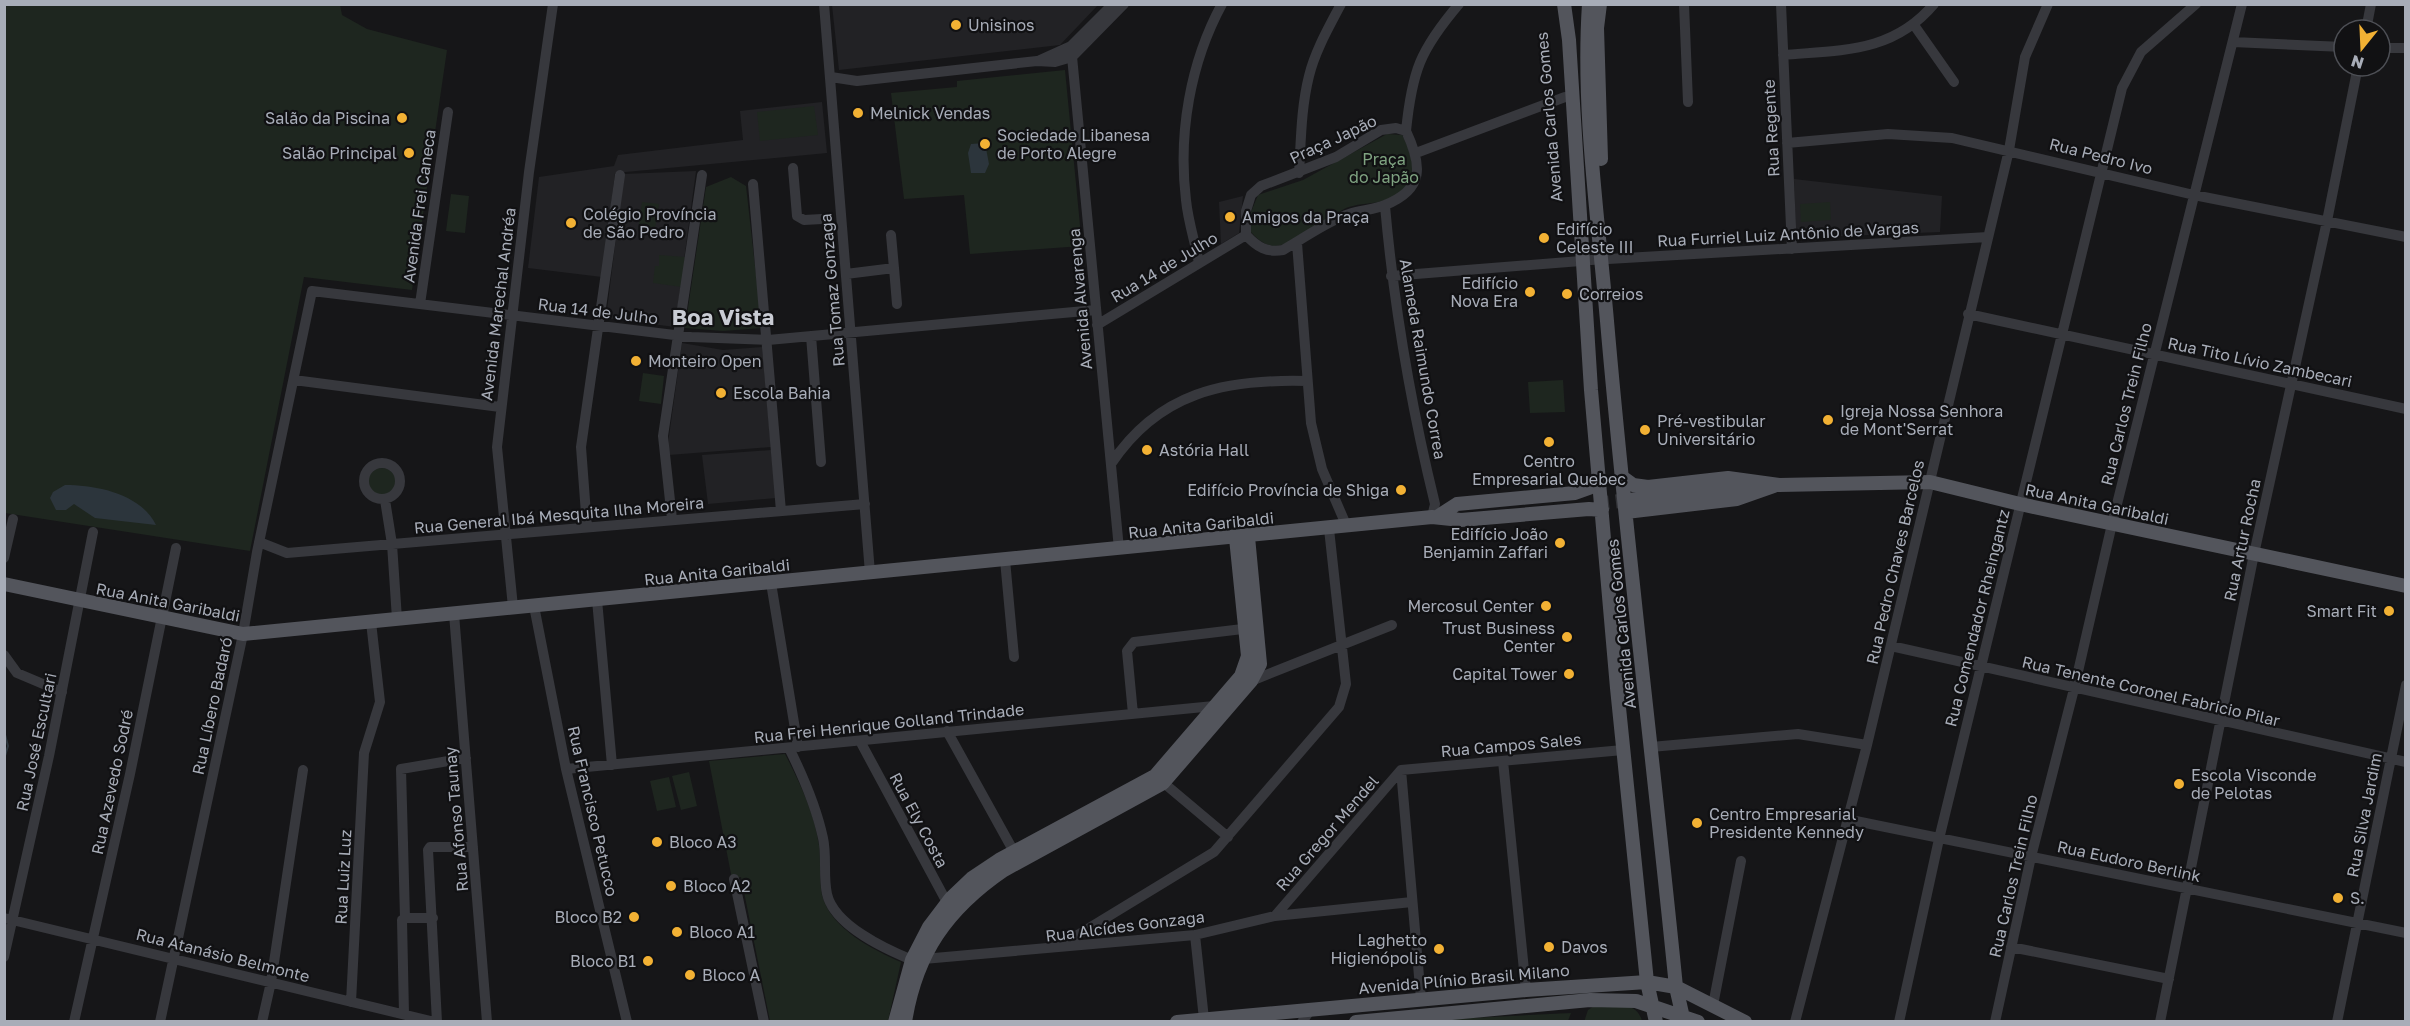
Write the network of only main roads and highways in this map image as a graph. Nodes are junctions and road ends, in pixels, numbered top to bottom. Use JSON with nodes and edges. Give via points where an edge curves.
{"nodes":[{"id":1,"x":1554,"y":4,"type":"edge"},
{"id":2,"x":1564,"y":4,"type":"edge"},
{"id":3,"x":1589,"y":4,"type":"edge"},
{"id":4,"x":1600,"y":4,"type":"edge"},
{"id":5,"x":1597,"y":28,"type":"junction"},
{"id":6,"x":1559,"y":31,"type":"junction"},
{"id":7,"x":1578,"y":226,"type":"junction"},
{"id":8,"x":1599,"y":227,"type":"junction"},
{"id":9,"x":1591,"y":260,"type":"junction"},
{"id":10,"x":1622,"y":477,"type":"junction"},
{"id":11,"x":1599,"y":479,"type":"junction"},
{"id":12,"x":1779,"y":485,"type":"junction"},
{"id":13,"x":1628,"y":506,"type":"junction"},
{"id":14,"x":1599,"y":507,"type":"junction"},
{"id":15,"x":1434,"y":517,"type":"junction"},
{"id":16,"x":1242,"y":537,"type":"junction"},
{"id":17,"x":4,"y":584,"type":"edge"},
{"id":18,"x":2406,"y":586,"type":"edge"},
{"id":19,"x":1252,"y":628,"type":"junction"},
{"id":20,"x":1159,"y":779,"type":"junction"},
{"id":21,"x":916,"y":961,"type":"junction"},
{"id":22,"x":1647,"y":982,"type":"junction"},
{"id":23,"x":1676,"y":987,"type":"junction"},
{"id":24,"x":1654,"y":1017,"type":"edge"},
{"id":25,"x":1683,"y":1019,"type":"edge"},
{"id":26,"x":895,"y":1022,"type":"edge"},
{"id":27,"x":905,"y":1022,"type":"edge"},
{"id":28,"x":1177,"y":1022,"type":"edge"},
{"id":29,"x":1356,"y":1022,"type":"edge"},
{"id":30,"x":1698,"y":1022,"type":"edge"},
{"id":31,"x":1745,"y":1022,"type":"edge"}],
"edges":[{"from":1,"to":6,"type":"main road","name":"Avenida Carlos Gomes"},
{"from":2,"to":7,"type":"main road","name":"Avenida Carlos Gomes"},
{"from":3,"to":8,"type":"main road","name":"Avenida Carlos Gomes","via":[[1590,124]]},
{"from":4,"to":5,"type":"main road","name":"Avenida Carlos Gomes"},
{"from":5,"to":6,"type":"main road","via":[[1589,22],[1572,20]]},
{"from":5,"to":8,"type":"main road","name":"Avenida Carlos Gomes","via":[[1601,125]]},
{"from":6,"to":7,"type":"main road","name":"Avenida Carlos Gomes","via":[[1570,196]]},
{"from":7,"to":9,"type":"main road","name":"Avenida Carlos Gomes"},
{"from":8,"to":9,"type":"main road","name":"Avenida Carlos Gomes"},
{"from":9,"to":10,"type":"main road","name":"Avenida Carlos Gomes"},
{"from":9,"to":11,"type":"main road","name":"Avenida Carlos Gomes"},
{"from":10,"to":12,"type":"main road","name":"Rua Anita Garibaldi","via":[[1648,487],[1728,478]]},
{"from":10,"to":13,"type":"main road","name":"Avenida Carlos Gomes"},
{"from":11,"to":14,"type":"main road","name":"Avenida Carlos Gomes"},
{"from":11,"to":15,"type":"main road","name":"Rua Anita Garibaldi","via":[[1575,493],[1457,504]]},
{"from":12,"to":13,"type":"main road"},
{"from":12,"to":18,"type":"main road","name":"Rua Anita Garibaldi","via":[[1930,482]]},
{"from":13,"to":23,"type":"main road","name":"Avenida Carlos Gomes"},
{"from":14,"to":15,"type":"main road"},
{"from":14,"to":22,"type":"main road","name":"Avenida Carlos Gomes"},
{"from":15,"to":16,"type":"main road","name":"Rua Anita Garibaldi"},
{"from":16,"to":17,"type":"main road","name":"Rua Anita Garibaldi","via":[[243,634]]},
{"from":16,"to":19,"type":"main road"},
{"from":19,"to":20,"type":"main road","via":[[1241,676]]},
{"from":19,"to":20,"type":"main road","via":[[1260,664],[1251,681]]},
{"from":20,"to":21,"type":"main road","via":[[972,878],[950,908],[929,927]]},
{"from":21,"to":26,"type":"main road"},
{"from":21,"to":27,"type":"main road"},
{"from":22,"to":23,"type":"main road","name":"Avenida Plínio Brasil Milano"},
{"from":22,"to":24,"type":"main road","name":"Avenida Carlos Gomes"},
{"from":22,"to":28,"type":"main road","name":"Avenida Plínio Brasil Milano"},
{"from":23,"to":25,"type":"main road","name":"Avenida Carlos Gomes"},
{"from":23,"to":31,"type":"main road","name":"Avenida Plínio Brasil Milano"},
{"from":24,"to":25,"type":"main road","name":"Avenida Plínio Brasil Milano"},
{"from":24,"to":29,"type":"main road","name":"Avenida Plínio Brasil Milano","via":[[1636,1001],[1590,1000]]},
{"from":25,"to":30,"type":"main road","name":"Avenida Plínio Brasil Milano"}]}
